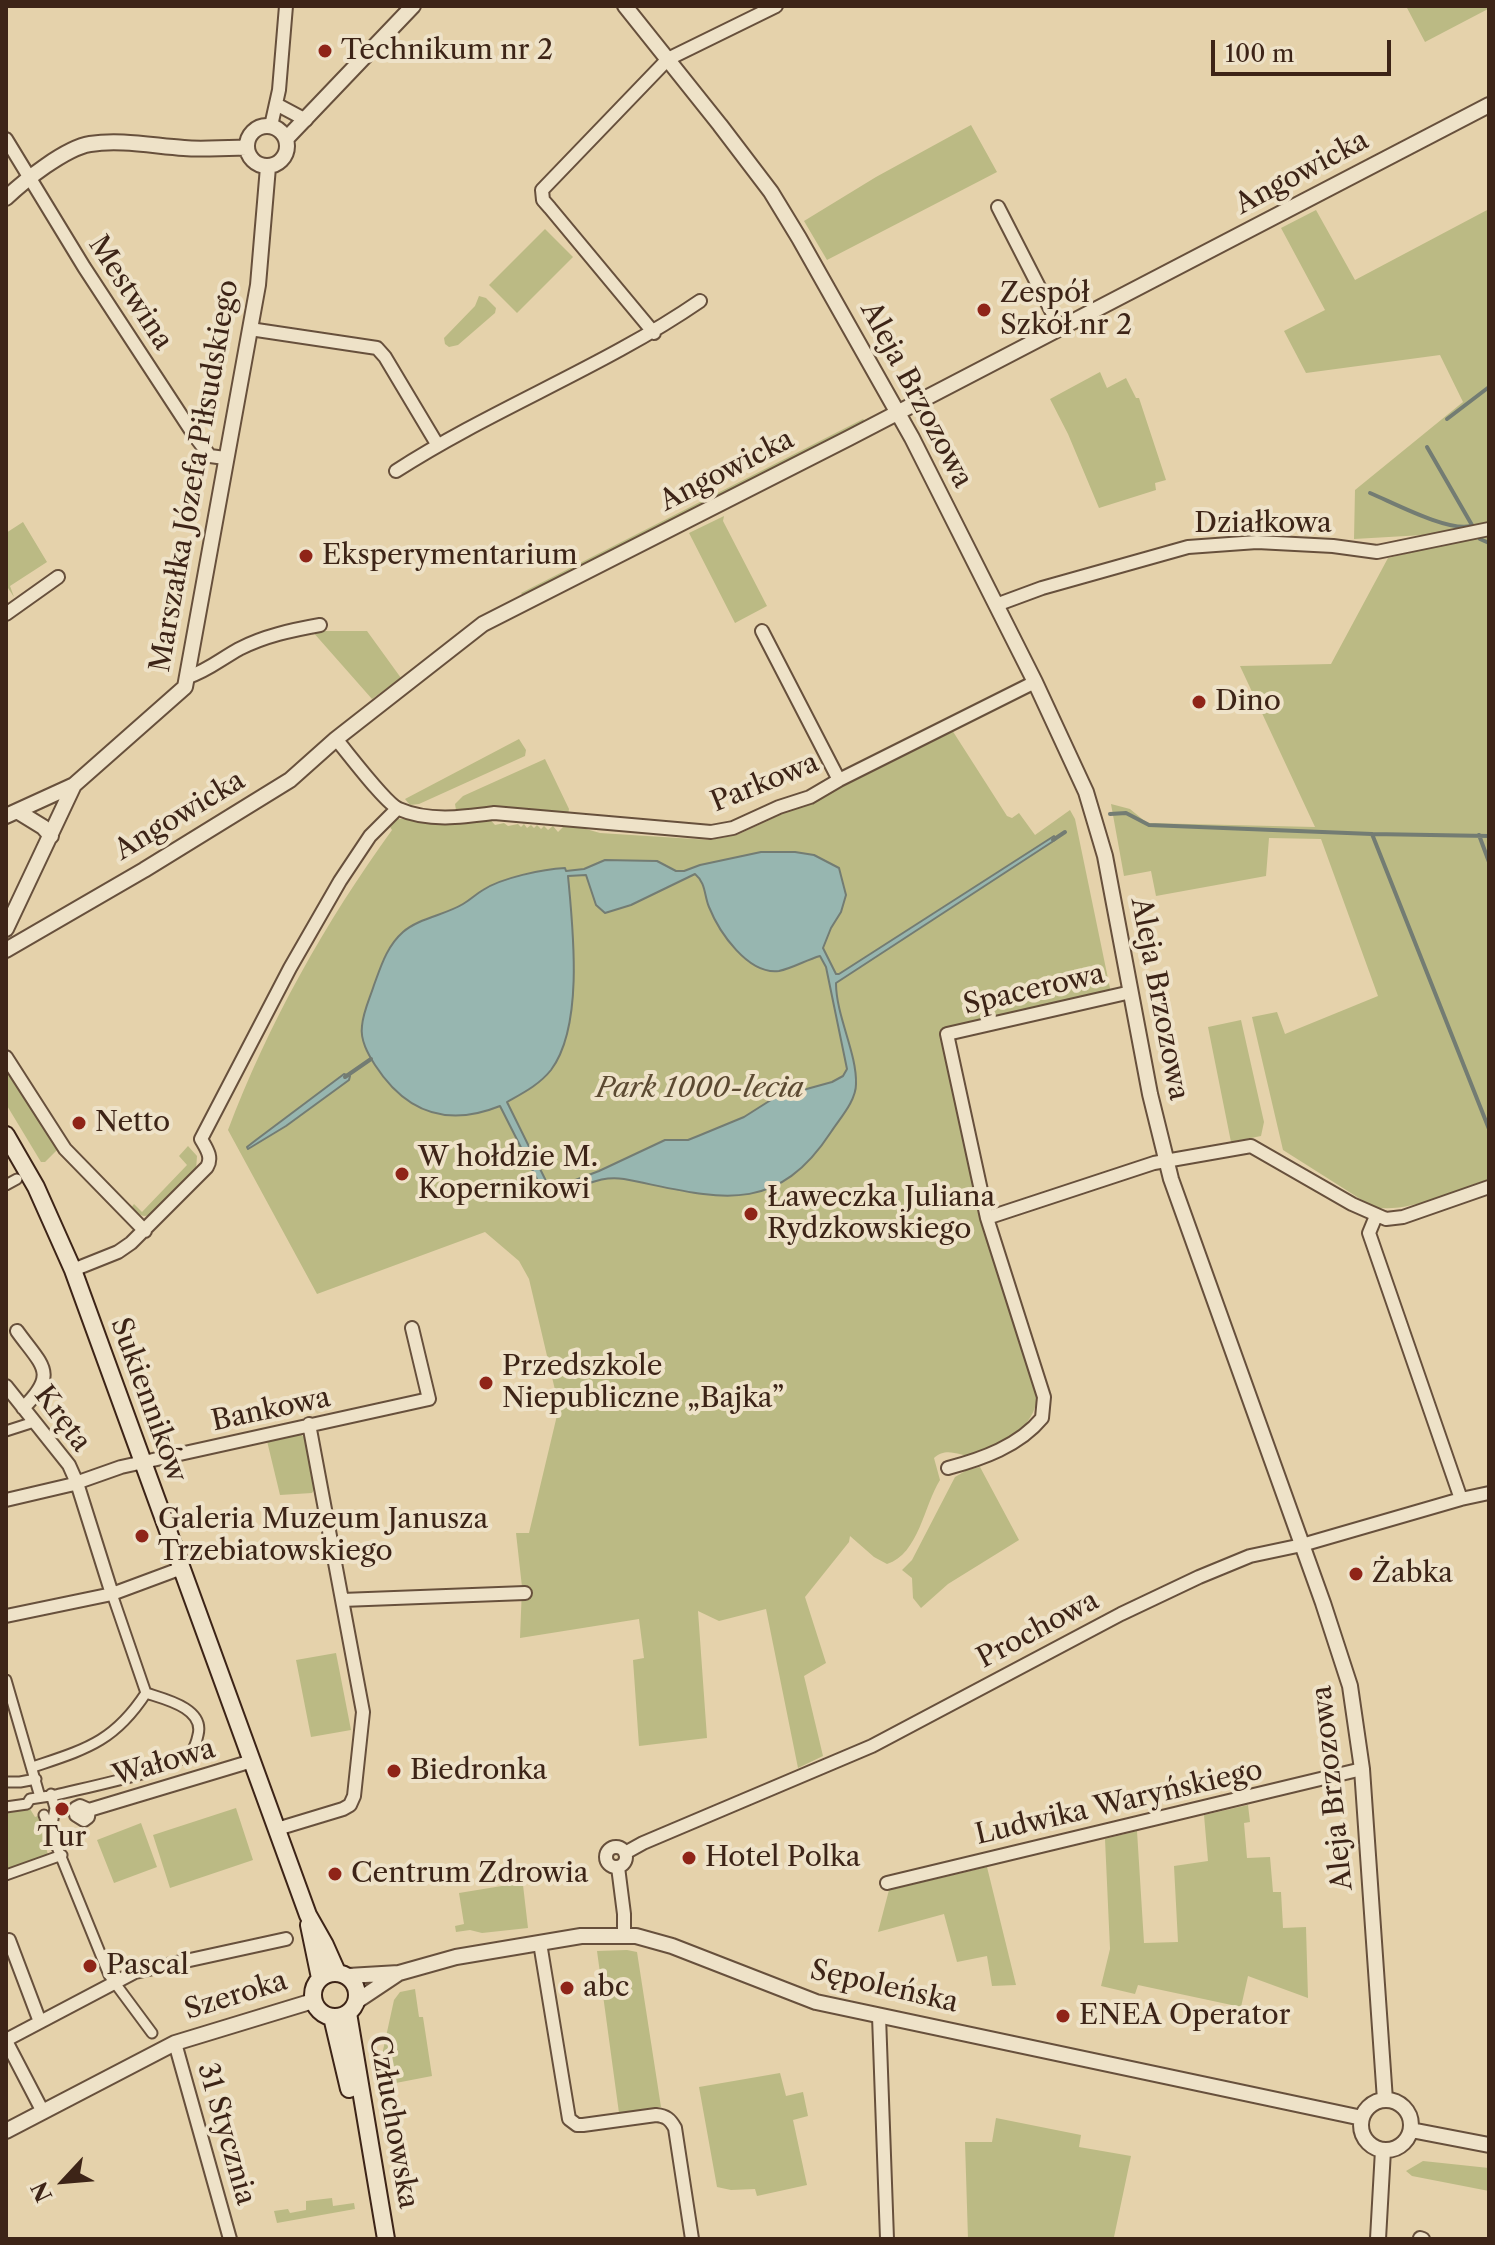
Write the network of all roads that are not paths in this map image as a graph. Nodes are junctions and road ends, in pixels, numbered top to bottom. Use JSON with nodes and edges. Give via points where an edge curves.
{"nodes":[{"id":1,"x":286,"y":6,"type":"edge"},
{"id":2,"x":413,"y":6,"type":"edge"},
{"id":3,"x":625,"y":6,"type":"edge"},
{"id":4,"x":776,"y":6,"type":"edge"},
{"id":5,"x":668,"y":59,"type":"junction"},
{"id":6,"x":276,"y":104,"type":"junction"},
{"id":7,"x":1489,"y":105,"type":"edge"},
{"id":8,"x":306,"y":120,"type":"junction"},
{"id":9,"x":271,"y":126,"type":"junction"},
{"id":10,"x":6,"y":139,"type":"edge"},
{"id":11,"x":286,"y":139,"type":"junction"},
{"id":12,"x":247,"y":148,"type":"junction"},
{"id":13,"x":268,"y":167,"type":"junction"},
{"id":14,"x":29,"y":178,"type":"junction"},
{"id":15,"x":6,"y":198,"type":"edge"},
{"id":16,"x":998,"y":207,"type":"dead end"},
{"id":17,"x":700,"y":301,"type":"dead end"},
{"id":18,"x":1060,"y":328,"type":"junction"},
{"id":19,"x":250,"y":329,"type":"junction"},
{"id":20,"x":654,"y":333,"type":"junction"},
{"id":21,"x":899,"y":412,"type":"junction"},
{"id":22,"x":437,"y":444,"type":"junction"},
{"id":23,"x":225,"y":458,"type":"junction"},
{"id":24,"x":396,"y":471,"type":"dead end"},
{"id":25,"x":1487,"y":530,"type":"edge"},
{"id":26,"x":58,"y":577,"type":"dead end"},
{"id":27,"x":996,"y":605,"type":"junction"},
{"id":28,"x":6,"y":614,"type":"edge"},
{"id":29,"x":320,"y":625,"type":"dead end"},
{"id":30,"x":762,"y":631,"type":"dead end"},
{"id":31,"x":188,"y":677,"type":"junction"},
{"id":32,"x":1035,"y":682,"type":"junction"},
{"id":33,"x":336,"y":739,"type":"junction"},
{"id":34,"x":839,"y":780,"type":"junction"},
{"id":35,"x":74,"y":785,"type":"junction"},
{"id":36,"x":397,"y":809,"type":"junction"},
{"id":37,"x":11,"y":814,"type":"edge"},
{"id":38,"x":51,"y":836,"type":"junction"},
{"id":39,"x":6,"y":928,"type":"edge"},
{"id":40,"x":24,"y":939,"type":"junction"},
{"id":41,"x":6,"y":950,"type":"edge"},
{"id":42,"x":1131,"y":992,"type":"junction"},
{"id":43,"x":6,"y":1057,"type":"edge"},
{"id":44,"x":6,"y":1135,"type":"edge"},
{"id":45,"x":1166,"y":1161,"type":"junction"},
{"id":46,"x":17,"y":1179,"type":"dead end"},
{"id":47,"x":6,"y":1185,"type":"edge"},
{"id":48,"x":1489,"y":1187,"type":"edge"},
{"id":49,"x":1376,"y":1216,"type":"junction"},
{"id":50,"x":987,"y":1218,"type":"junction"},
{"id":51,"x":145,"y":1231,"type":"junction"},
{"id":52,"x":73,"y":1270,"type":"junction"},
{"id":53,"x":412,"y":1328,"type":"dead end"},
{"id":54,"x":17,"y":1331,"type":"dead end"},
{"id":55,"x":6,"y":1386,"type":"edge"},
{"id":56,"x":23,"y":1408,"type":"junction"},
{"id":57,"x":34,"y":1422,"type":"junction"},
{"id":58,"x":309,"y":1424,"type":"junction"},
{"id":59,"x":6,"y":1431,"type":"edge"},
{"id":60,"x":143,"y":1462,"type":"junction"},
{"id":61,"x":948,"y":1468,"type":"dead end"},
{"id":62,"x":77,"y":1483,"type":"junction"},
{"id":63,"x":1489,"y":1493,"type":"edge"},
{"id":64,"x":1461,"y":1499,"type":"junction"},
{"id":65,"x":6,"y":1500,"type":"edge"},
{"id":66,"x":1302,"y":1545,"type":"junction"},
{"id":67,"x":182,"y":1568,"type":"junction"},
{"id":68,"x":525,"y":1593,"type":"dead end"},
{"id":69,"x":112,"y":1594,"type":"junction"},
{"id":70,"x":342,"y":1600,"type":"junction"},
{"id":71,"x":6,"y":1616,"type":"edge"},
{"id":72,"x":6,"y":1680,"type":"edge"},
{"id":73,"x":146,"y":1693,"type":"junction"},
{"id":74,"x":252,"y":1761,"type":"junction"},
{"id":75,"x":33,"y":1767,"type":"junction"},
{"id":76,"x":1362,"y":1769,"type":"junction"},
{"id":77,"x":36,"y":1779,"type":"junction"},
{"id":78,"x":6,"y":1782,"type":"edge"},
{"id":79,"x":51,"y":1794,"type":"junction"},
{"id":80,"x":40,"y":1797,"type":"junction"},
{"id":81,"x":6,"y":1807,"type":"edge"},
{"id":82,"x":89,"y":1810,"type":"dead end"},
{"id":83,"x":44,"y":1815,"type":"dead end"},
{"id":84,"x":277,"y":1829,"type":"junction"},
{"id":85,"x":51,"y":1830,"type":"junction"},
{"id":86,"x":62,"y":1855,"type":"junction"},
{"id":87,"x":6,"y":1875,"type":"edge"},
{"id":88,"x":887,"y":1883,"type":"dead end"},
{"id":89,"x":308,"y":1915,"type":"junction"},
{"id":90,"x":624,"y":1935,"type":"junction"},
{"id":91,"x":286,"y":1939,"type":"dead end"},
{"id":92,"x":9,"y":1940,"type":"dead end"},
{"id":93,"x":540,"y":1943,"type":"junction"},
{"id":94,"x":399,"y":1973,"type":"junction"},
{"id":95,"x":342,"y":1974,"type":"junction"},
{"id":96,"x":320,"y":1978,"type":"junction"},
{"id":97,"x":114,"y":1983,"type":"junction"},
{"id":98,"x":313,"y":2001,"type":"junction"},
{"id":99,"x":346,"y":2010,"type":"junction"},
{"id":100,"x":879,"y":2016,"type":"junction"},
{"id":101,"x":40,"y":2022,"type":"junction"},
{"id":102,"x":152,"y":2033,"type":"dead end"},
{"id":103,"x":6,"y":2040,"type":"edge"},
{"id":104,"x":175,"y":2043,"type":"junction"},
{"id":105,"x":1385,"y":2100,"type":"junction"},
{"id":106,"x":43,"y":2112,"type":"junction"},
{"id":107,"x":1362,"y":2118,"type":"junction"},
{"id":108,"x":1411,"y":2130,"type":"junction"},
{"id":109,"x":6,"y":2131,"type":"edge"},
{"id":110,"x":1489,"y":2145,"type":"edge"},
{"id":111,"x":1383,"y":2150,"type":"junction"},
{"id":112,"x":230,"y":2239,"type":"edge"},
{"id":113,"x":377,"y":2239,"type":"edge"},
{"id":114,"x":386,"y":2239,"type":"edge"},
{"id":115,"x":692,"y":2239,"type":"edge"},
{"id":116,"x":887,"y":2239,"type":"edge"},
{"id":117,"x":1378,"y":2239,"type":"edge"}],
"edges":[{"from":1,"to":6,"type":"street"},
{"from":2,"to":8,"type":"street"},
{"from":3,"to":5,"type":"street","name":"Aleja Brzozowa"},
{"from":4,"to":5,"type":"street"},
{"from":5,"to":20,"type":"street","via":[[545,185],[542,195]]},
{"from":5,"to":21,"type":"street","name":"Aleja Brzozowa","via":[[771,192]]},
{"from":6,"to":8,"type":"street"},
{"from":6,"to":9,"type":"street"},
{"from":7,"to":18,"type":"street","name":"Angowicka"},
{"from":8,"to":11,"type":"street"},
{"from":9,"to":11,"type":"street"},
{"from":9,"to":12,"type":"street","via":[[254,131]]},
{"from":10,"to":14,"type":"street","name":"Mestwina"},
{"from":11,"to":13,"type":"street","via":[[285,156]]},
{"from":12,"to":13,"type":"street","via":[[254,162]]},
{"from":12,"to":14,"type":"street","via":[[90,144]]},
{"from":13,"to":19,"type":"street","name":"Marszałka Józefa Piłsudskiego"},
{"from":14,"to":15,"type":"street"},
{"from":14,"to":23,"type":"street","name":"Mestwina","via":[[205,449],[210,456]]},
{"from":16,"to":18,"type":"street"},
{"from":17,"to":20,"type":"street"},
{"from":18,"to":21,"type":"street","name":"Angowicka"},
{"from":19,"to":22,"type":"street","via":[[377,348]]},
{"from":19,"to":23,"type":"street","name":"Marszałka Józefa Piłsudskiego"},
{"from":20,"to":22,"type":"street"},
{"from":21,"to":27,"type":"street","name":"Aleja Brzozowa"},
{"from":21,"to":33,"type":"street","name":"Angowicka","via":[[483,624]]},
{"from":22,"to":24,"type":"street"},
{"from":23,"to":31,"type":"street","name":"Marszałka Józefa Piłsudskiego"},
{"from":25,"to":27,"type":"street","name":"Działkowa","via":[[1377,552],[1257,542],[1188,547]]},
{"from":26,"to":28,"type":"street"},
{"from":27,"to":32,"type":"street","name":"Aleja Brzozowa"},
{"from":29,"to":31,"type":"street","via":[[263,639]]},
{"from":30,"to":34,"type":"street"},
{"from":31,"to":35,"type":"street","name":"Marszałka Józefa Piłsudskiego","via":[[174,700]]},
{"from":32,"to":34,"type":"street","name":"Parkowa"},
{"from":32,"to":42,"type":"street","name":"Aleja Brzozowa","via":[[1096,824]]},
{"from":33,"to":36,"type":"street"},
{"from":33,"to":40,"type":"street","name":"Angowicka","via":[[290,780]]},
{"from":34,"to":36,"type":"street","name":"Parkowa","via":[[810,797],[711,832],[494,813],[432,816]]},
{"from":35,"to":37,"type":"street"},
{"from":35,"to":38,"type":"street","name":"Marszałka Józefa Piłsudskiego"},
{"from":36,"to":51,"type":"street","via":[[370,836],[290,968],[201,1139],[209,1164]]},
{"from":37,"to":38,"type":"street","via":[[43,827]]},
{"from":38,"to":39,"type":"street","name":"Marszałka Józefa Piłsudskiego"},
{"from":39,"to":40,"type":"street"},
{"from":40,"to":41,"type":"street","name":"Angowicka"},
{"from":42,"to":45,"type":"street","name":"Aleja Brzozowa"},
{"from":42,"to":50,"type":"street","name":"Spacerowa","via":[[947,1034]]},
{"from":43,"to":51,"type":"street","via":[[65,1149]]},
{"from":44,"to":52,"type":"main road","name":"Sukienników"},
{"from":45,"to":49,"type":"street","via":[[1251,1146]]},
{"from":45,"to":50,"type":"street"},
{"from":45,"to":66,"type":"street","name":"Aleja Brzozowa"},
{"from":46,"to":47,"type":"street"},
{"from":48,"to":49,"type":"street","via":[[1403,1217]]},
{"from":49,"to":64,"type":"street","via":[[1369,1233]]},
{"from":50,"to":61,"type":"street","via":[[1044,1410],[1035,1426],[1013,1442],[982,1459]]},
{"from":51,"to":52,"type":"street","via":[[118,1252]]},
{"from":52,"to":60,"type":"main road","name":"Sukienników"},
{"from":53,"to":58,"type":"street","name":"Bankowa","via":[[429,1399]]},
{"from":54,"to":56,"type":"street","via":[[41,1364],[45,1381]]},
{"from":55,"to":56,"type":"street","name":"Kręta"},
{"from":56,"to":57,"type":"street","name":"Kręta"},
{"from":57,"to":59,"type":"street"},
{"from":57,"to":62,"type":"street","name":"Kręta"},
{"from":58,"to":60,"type":"street","name":"Bankowa"},
{"from":58,"to":70,"type":"street"},
{"from":60,"to":62,"type":"street","name":"Bankowa"},
{"from":60,"to":67,"type":"main road","name":"Sukienników"},
{"from":62,"to":65,"type":"street","name":"Bankowa"},
{"from":62,"to":69,"type":"street","name":"Kręta"},
{"from":63,"to":64,"type":"street","name":"Prochowa"},
{"from":64,"to":66,"type":"street","name":"Prochowa"},
{"from":66,"to":76,"type":"street","name":"Aleja Brzozowa","via":[[1350,1686]]},
{"from":66,"to":90,"type":"street","name":"Prochowa","via":[[1250,1556],[1199,1577],[872,1746],[625,1853],[618,1848],[609,1852],[608,1862],[618,1867]]},
{"from":67,"to":69,"type":"street"},
{"from":67,"to":74,"type":"main road","name":"Sukienników"},
{"from":68,"to":70,"type":"street"},
{"from":69,"to":71,"type":"street"},
{"from":69,"to":73,"type":"street"},
{"from":70,"to":84,"type":"street","via":[[363,1712],[353,1801],[347,1808]]},
{"from":72,"to":75,"type":"street"},
{"from":73,"to":75,"type":"street","via":[[134,1712],[95,1745]]},
{"from":73,"to":79,"type":"street","via":[[187,1709],[195,1718],[200,1728],[192,1751],[153,1770]]},
{"from":74,"to":82,"type":"street","name":"Wałowa"},
{"from":74,"to":84,"type":"main road","name":"Sukienników"},
{"from":75,"to":77,"type":"street"},
{"from":76,"to":88,"type":"street","name":"Ludwika Waryńskiego"},
{"from":76,"to":105,"type":"street","name":"Aleja Brzozowa"},
{"from":77,"to":78,"type":"street"},
{"from":77,"to":80,"type":"street"},
{"from":79,"to":80,"type":"street"},
{"from":79,"to":85,"type":"street"},
{"from":80,"to":81,"type":"street"},
{"from":83,"to":85,"type":"street"},
{"from":84,"to":89,"type":"main road","name":"Sukienników"},
{"from":85,"to":86,"type":"street"},
{"from":86,"to":87,"type":"street"},
{"from":86,"to":97,"type":"street"},
{"from":89,"to":95,"type":"main road","name":"Sukienników"},
{"from":89,"to":96,"type":"main road","name":"Sukienników"},
{"from":90,"to":93,"type":"street","name":"Sępoleńska"},
{"from":90,"to":100,"type":"street","name":"Sępoleńska","via":[[672,1946],[816,2002]]},
{"from":91,"to":97,"type":"street","via":[[135,1972]]},
{"from":92,"to":101,"type":"street"},
{"from":93,"to":94,"type":"street","name":"Sępoleńska"},
{"from":93,"to":115,"type":"street","via":[[569,2119],[583,2125],[667,2117],[675,2128]]},
{"from":94,"to":95,"type":"street","name":"Sępoleńska"},
{"from":94,"to":99,"type":"street","name":"Sępoleńska"},
{"from":95,"to":96,"type":"main road"},
{"from":95,"to":99,"type":"main road","via":[[356,1987]]},
{"from":96,"to":98,"type":"main road"},
{"from":97,"to":101,"type":"street"},
{"from":97,"to":102,"type":"street"},
{"from":98,"to":99,"type":"main road","via":[[320,2012]]},
{"from":98,"to":104,"type":"street","name":"Szeroka"},
{"from":99,"to":113,"type":"main road","name":"Człuchowska","via":[[347,2075]]},
{"from":99,"to":114,"type":"main road","name":"Człuchowska"},
{"from":100,"to":107,"type":"street","name":"Sępoleńska"},
{"from":100,"to":116,"type":"street"},
{"from":101,"to":103,"type":"street"},
{"from":103,"to":106,"type":"street"},
{"from":104,"to":106,"type":"street","name":"Szeroka"},
{"from":104,"to":112,"type":"street","name":"31 Stycznia"},
{"from":105,"to":107,"type":"street","via":[[1372,2104]]},
{"from":105,"to":108,"type":"street","via":[[1403,2106]]},
{"from":106,"to":109,"type":"street","name":"Szeroka"},
{"from":107,"to":111,"type":"street","via":[[1367,2141]]},
{"from":108,"to":110,"type":"street"},
{"from":108,"to":111,"type":"street","via":[[1400,2146]]},
{"from":111,"to":117,"type":"street"}]}
